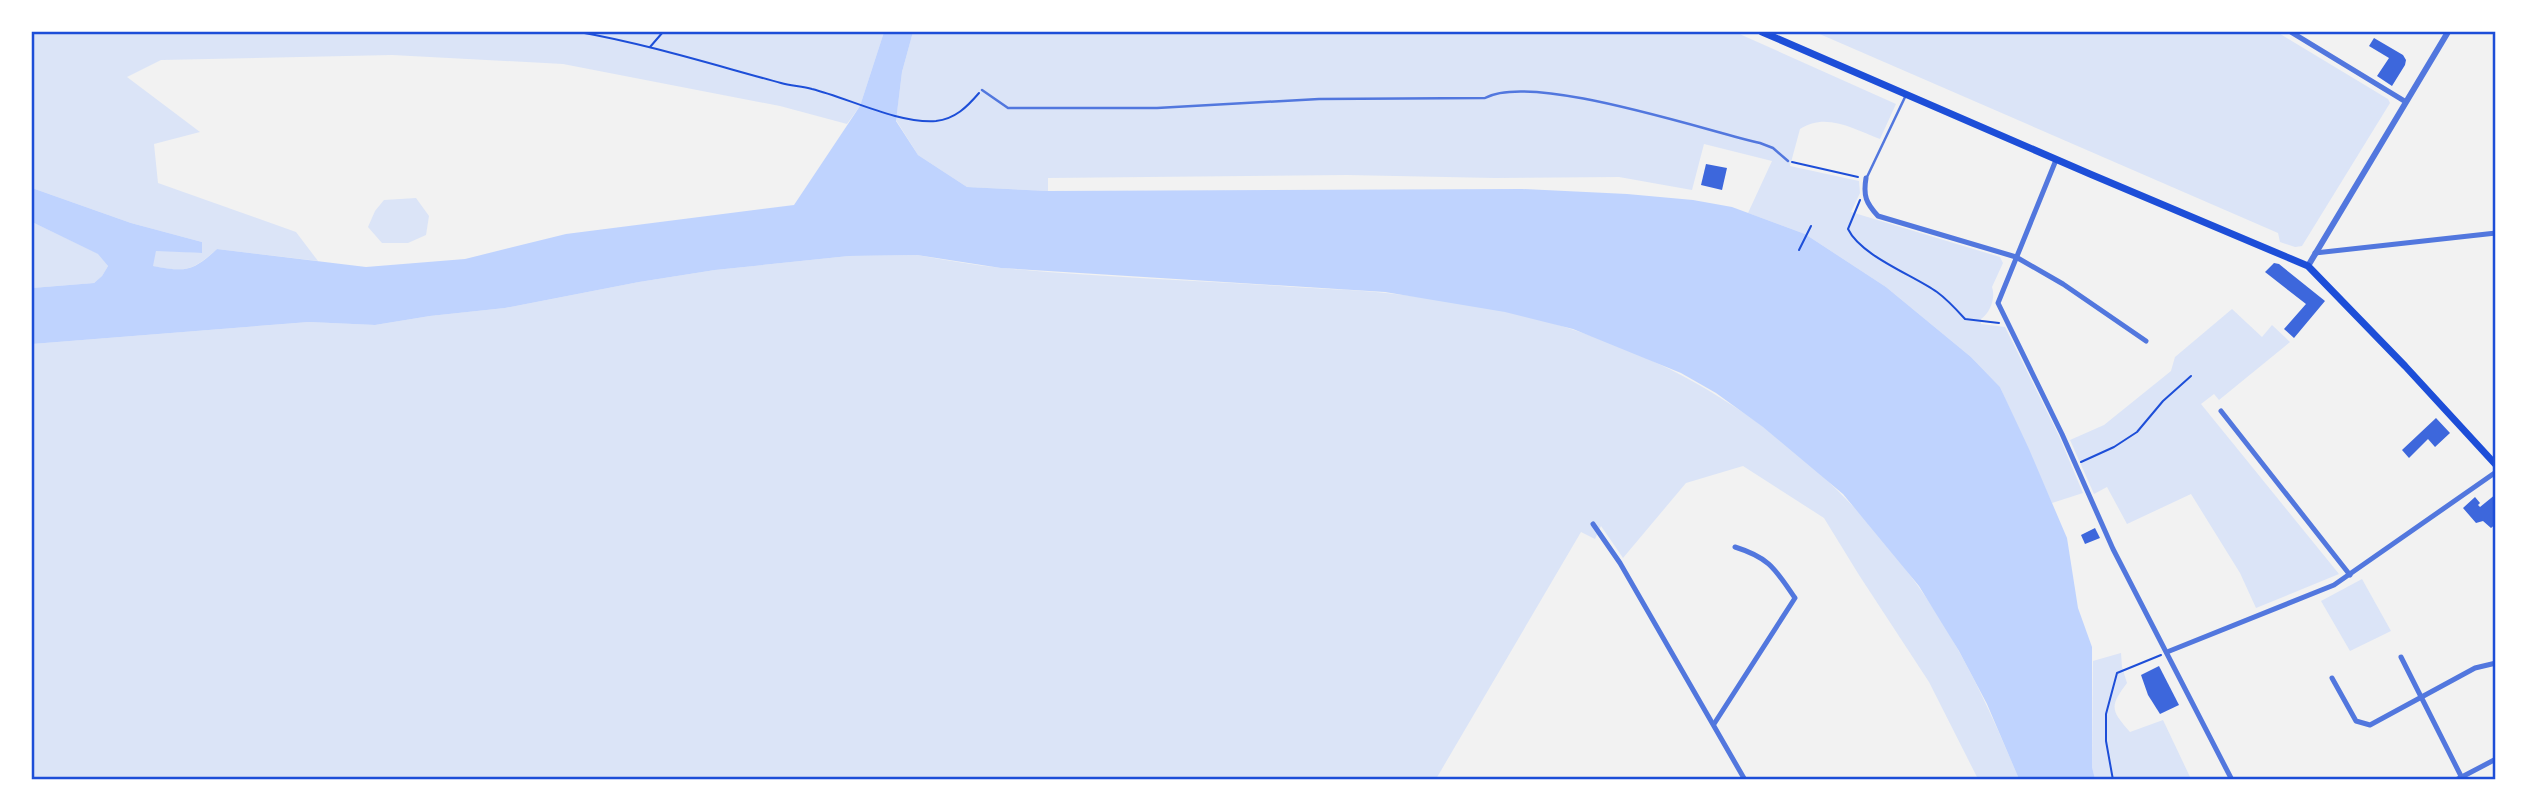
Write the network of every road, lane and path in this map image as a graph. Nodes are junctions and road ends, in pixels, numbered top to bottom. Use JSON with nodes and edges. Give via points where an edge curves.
{"nodes":[{"id":1,"x":579,"y":32,"type":"edge"},
{"id":2,"x":663,"y":32,"type":"edge"},
{"id":3,"x":1762,"y":32,"type":"edge"},
{"id":4,"x":2291,"y":32,"type":"edge"},
{"id":5,"x":2448,"y":32,"type":"edge"},
{"id":6,"x":649,"y":47,"type":"junction"},
{"id":7,"x":982,"y":90,"type":"joint"},
{"id":8,"x":1906,"y":94,"type":"junction"},
{"id":9,"x":2406,"y":102,"type":"junction"},
{"id":10,"x":2056,"y":160,"type":"junction"},
{"id":11,"x":1788,"y":161,"type":"joint"},
{"id":12,"x":1866,"y":178,"type":"junction"},
{"id":13,"x":1863,"y":193,"type":"junction"},
{"id":14,"x":1811,"y":226,"type":"dead end"},
{"id":15,"x":2496,"y":233,"type":"edge"},
{"id":16,"x":1799,"y":250,"type":"dead end"},
{"id":17,"x":2315,"y":253,"type":"junction"},
{"id":18,"x":2016,"y":257,"type":"junction"},
{"id":19,"x":2308,"y":266,"type":"junction"},
{"id":20,"x":2008,"y":323,"type":"junction"},
{"id":21,"x":2146,"y":341,"type":"dead end"},
{"id":22,"x":2191,"y":376,"type":"dead end"},
{"id":23,"x":2221,"y":411,"type":"dead end"},
{"id":24,"x":2076,"y":465,"type":"junction"},
{"id":25,"x":2496,"y":465,"type":"edge"},
{"id":26,"x":2496,"y":472,"type":"edge"},
{"id":27,"x":1593,"y":524,"type":"dead end"},
{"id":28,"x":1735,"y":548,"type":"dead end"},
{"id":29,"x":2350,"y":575,"type":"junction"},
{"id":30,"x":2167,"y":652,"type":"junction"},
{"id":31,"x":2401,"y":657,"type":"dead end"},
{"id":32,"x":2496,"y":663,"type":"edge"},
{"id":33,"x":2332,"y":678,"type":"dead end"},
{"id":34,"x":2421,"y":697,"type":"junction"},
{"id":35,"x":1714,"y":724,"type":"junction"},
{"id":36,"x":2496,"y":759,"type":"edge"},
{"id":37,"x":2461,"y":778,"type":"edge"},
{"id":38,"x":1745,"y":779,"type":"edge"},
{"id":39,"x":2112,"y":779,"type":"edge"},
{"id":40,"x":2232,"y":779,"type":"edge"}],
"edges":[{"from":1,"to":6,"type":"path"},
{"from":2,"to":6,"type":"path"},
{"from":3,"to":8,"type":"main road"},
{"from":4,"to":9,"type":"street"},
{"from":5,"to":9,"type":"street"},
{"from":6,"to":7,"type":"path","via":[[911,119],[940,121],[962,112]]},
{"from":7,"to":11,"type":"lane","via":[[1008,108],[1058,109],[1485,98],[1517,90],[1654,115],[1760,143]]},
{"from":8,"to":10,"type":"main road"},
{"from":8,"to":12,"type":"lane"},
{"from":9,"to":17,"type":"street"},
{"from":10,"to":18,"type":"street"},
{"from":10,"to":19,"type":"main road"},
{"from":11,"to":12,"type":"path"},
{"from":12,"to":13,"type":"street"},
{"from":13,"to":18,"type":"street","via":[[1878,216]]},
{"from":13,"to":20,"type":"path","via":[[1848,229],[1860,244],[1934,290],[1965,319]]},
{"from":14,"to":16,"type":"path"},
{"from":15,"to":17,"type":"street"},
{"from":17,"to":19,"type":"street"},
{"from":18,"to":20,"type":"street","via":[[1998,299]]},
{"from":18,"to":21,"type":"street"},
{"from":19,"to":25,"type":"main road"},
{"from":20,"to":24,"type":"street"},
{"from":22,"to":24,"type":"path","via":[[2137,432]]},
{"from":23,"to":29,"type":"street"},
{"from":24,"to":30,"type":"street"},
{"from":26,"to":29,"type":"street"},
{"from":27,"to":35,"type":"street"},
{"from":28,"to":35,"type":"street","via":[[1756,554],[1773,566],[1795,598]]},
{"from":29,"to":30,"type":"street"},
{"from":30,"to":39,"type":"path","via":[[2117,673],[2105,714]]},
{"from":30,"to":40,"type":"street"},
{"from":31,"to":34,"type":"street"},
{"from":32,"to":34,"type":"street","via":[[2475,668]]},
{"from":33,"to":34,"type":"street","via":[[2356,721],[2370,725]]},
{"from":34,"to":37,"type":"street"},
{"from":35,"to":38,"type":"street"},
{"from":36,"to":37,"type":"street"}]}
